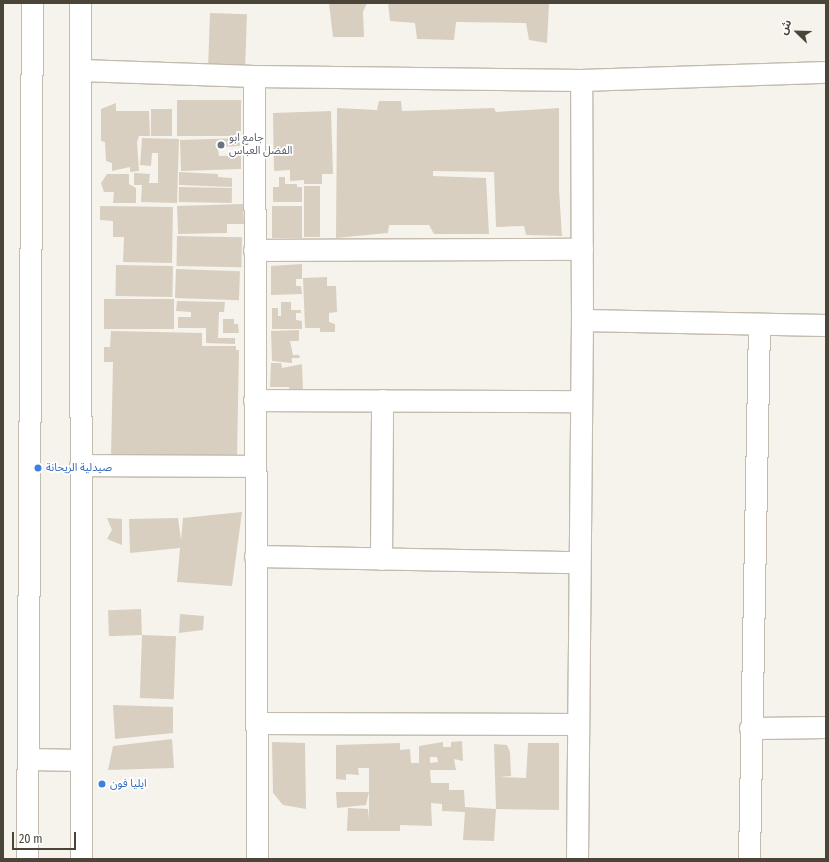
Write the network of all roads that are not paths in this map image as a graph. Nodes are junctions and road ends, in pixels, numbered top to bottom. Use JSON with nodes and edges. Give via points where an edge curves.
{"nodes":[{"id":1,"x":32,"y":3,"type":"edge"},
{"id":2,"x":80,"y":3,"type":"edge"},
{"id":3,"x":80,"y":70,"type":"junction"},
{"id":4,"x":826,"y":72,"type":"edge"},
{"id":5,"x":254,"y":76,"type":"junction"},
{"id":6,"x":581,"y":80,"type":"junction"},
{"id":7,"x":582,"y":248,"type":"junction"},
{"id":8,"x":254,"y":250,"type":"junction"},
{"id":9,"x":582,"y":320,"type":"junction"},
{"id":10,"x":759,"y":325,"type":"junction"},
{"id":11,"x":826,"y":325,"type":"edge"},
{"id":12,"x":254,"y":400,"type":"junction"},
{"id":13,"x":382,"y":400,"type":"junction"},
{"id":14,"x":580,"y":401,"type":"junction"},
{"id":15,"x":80,"y":466,"type":"junction"},
{"id":16,"x":254,"y":466,"type":"junction"},
{"id":17,"x":255,"y":556,"type":"junction"},
{"id":18,"x":381,"y":559,"type":"junction"},
{"id":19,"x":578,"y":562,"type":"junction"},
{"id":20,"x":257,"y":723,"type":"junction"},
{"id":21,"x":577,"y":724,"type":"junction"},
{"id":22,"x":826,"y":727,"type":"edge"},
{"id":23,"x":750,"y":728,"type":"junction"},
{"id":24,"x":28,"y":758,"type":"junction"},
{"id":25,"x":81,"y":760,"type":"junction"},
{"id":26,"x":27,"y":859,"type":"edge"},
{"id":27,"x":81,"y":859,"type":"edge"},
{"id":28,"x":257,"y":859,"type":"edge"},
{"id":29,"x":577,"y":859,"type":"edge"},
{"id":30,"x":748,"y":859,"type":"edge"}],
"edges":[{"from":1,"to":24,"type":"street"},
{"from":2,"to":3,"type":"street"},
{"from":3,"to":5,"type":"street"},
{"from":3,"to":15,"type":"street"},
{"from":4,"to":6,"type":"street"},
{"from":5,"to":6,"type":"street"},
{"from":5,"to":8,"type":"street"},
{"from":6,"to":7,"type":"street"},
{"from":7,"to":8,"type":"street"},
{"from":7,"to":9,"type":"street"},
{"from":8,"to":12,"type":"street"},
{"from":9,"to":10,"type":"street"},
{"from":9,"to":14,"type":"street"},
{"from":10,"to":11,"type":"street"},
{"from":10,"to":23,"type":"street"},
{"from":12,"to":13,"type":"street"},
{"from":12,"to":16,"type":"street"},
{"from":13,"to":14,"type":"street"},
{"from":13,"to":18,"type":"street"},
{"from":14,"to":19,"type":"street"},
{"from":15,"to":16,"type":"street"},
{"from":15,"to":25,"type":"street"},
{"from":16,"to":17,"type":"street"},
{"from":17,"to":18,"type":"street"},
{"from":17,"to":20,"type":"street"},
{"from":18,"to":19,"type":"street"},
{"from":19,"to":21,"type":"street"},
{"from":20,"to":21,"type":"street"},
{"from":20,"to":28,"type":"street"},
{"from":21,"to":29,"type":"street"},
{"from":22,"to":23,"type":"street"},
{"from":23,"to":30,"type":"street"},
{"from":24,"to":25,"type":"street"},
{"from":24,"to":26,"type":"street"},
{"from":25,"to":27,"type":"street"}]}
